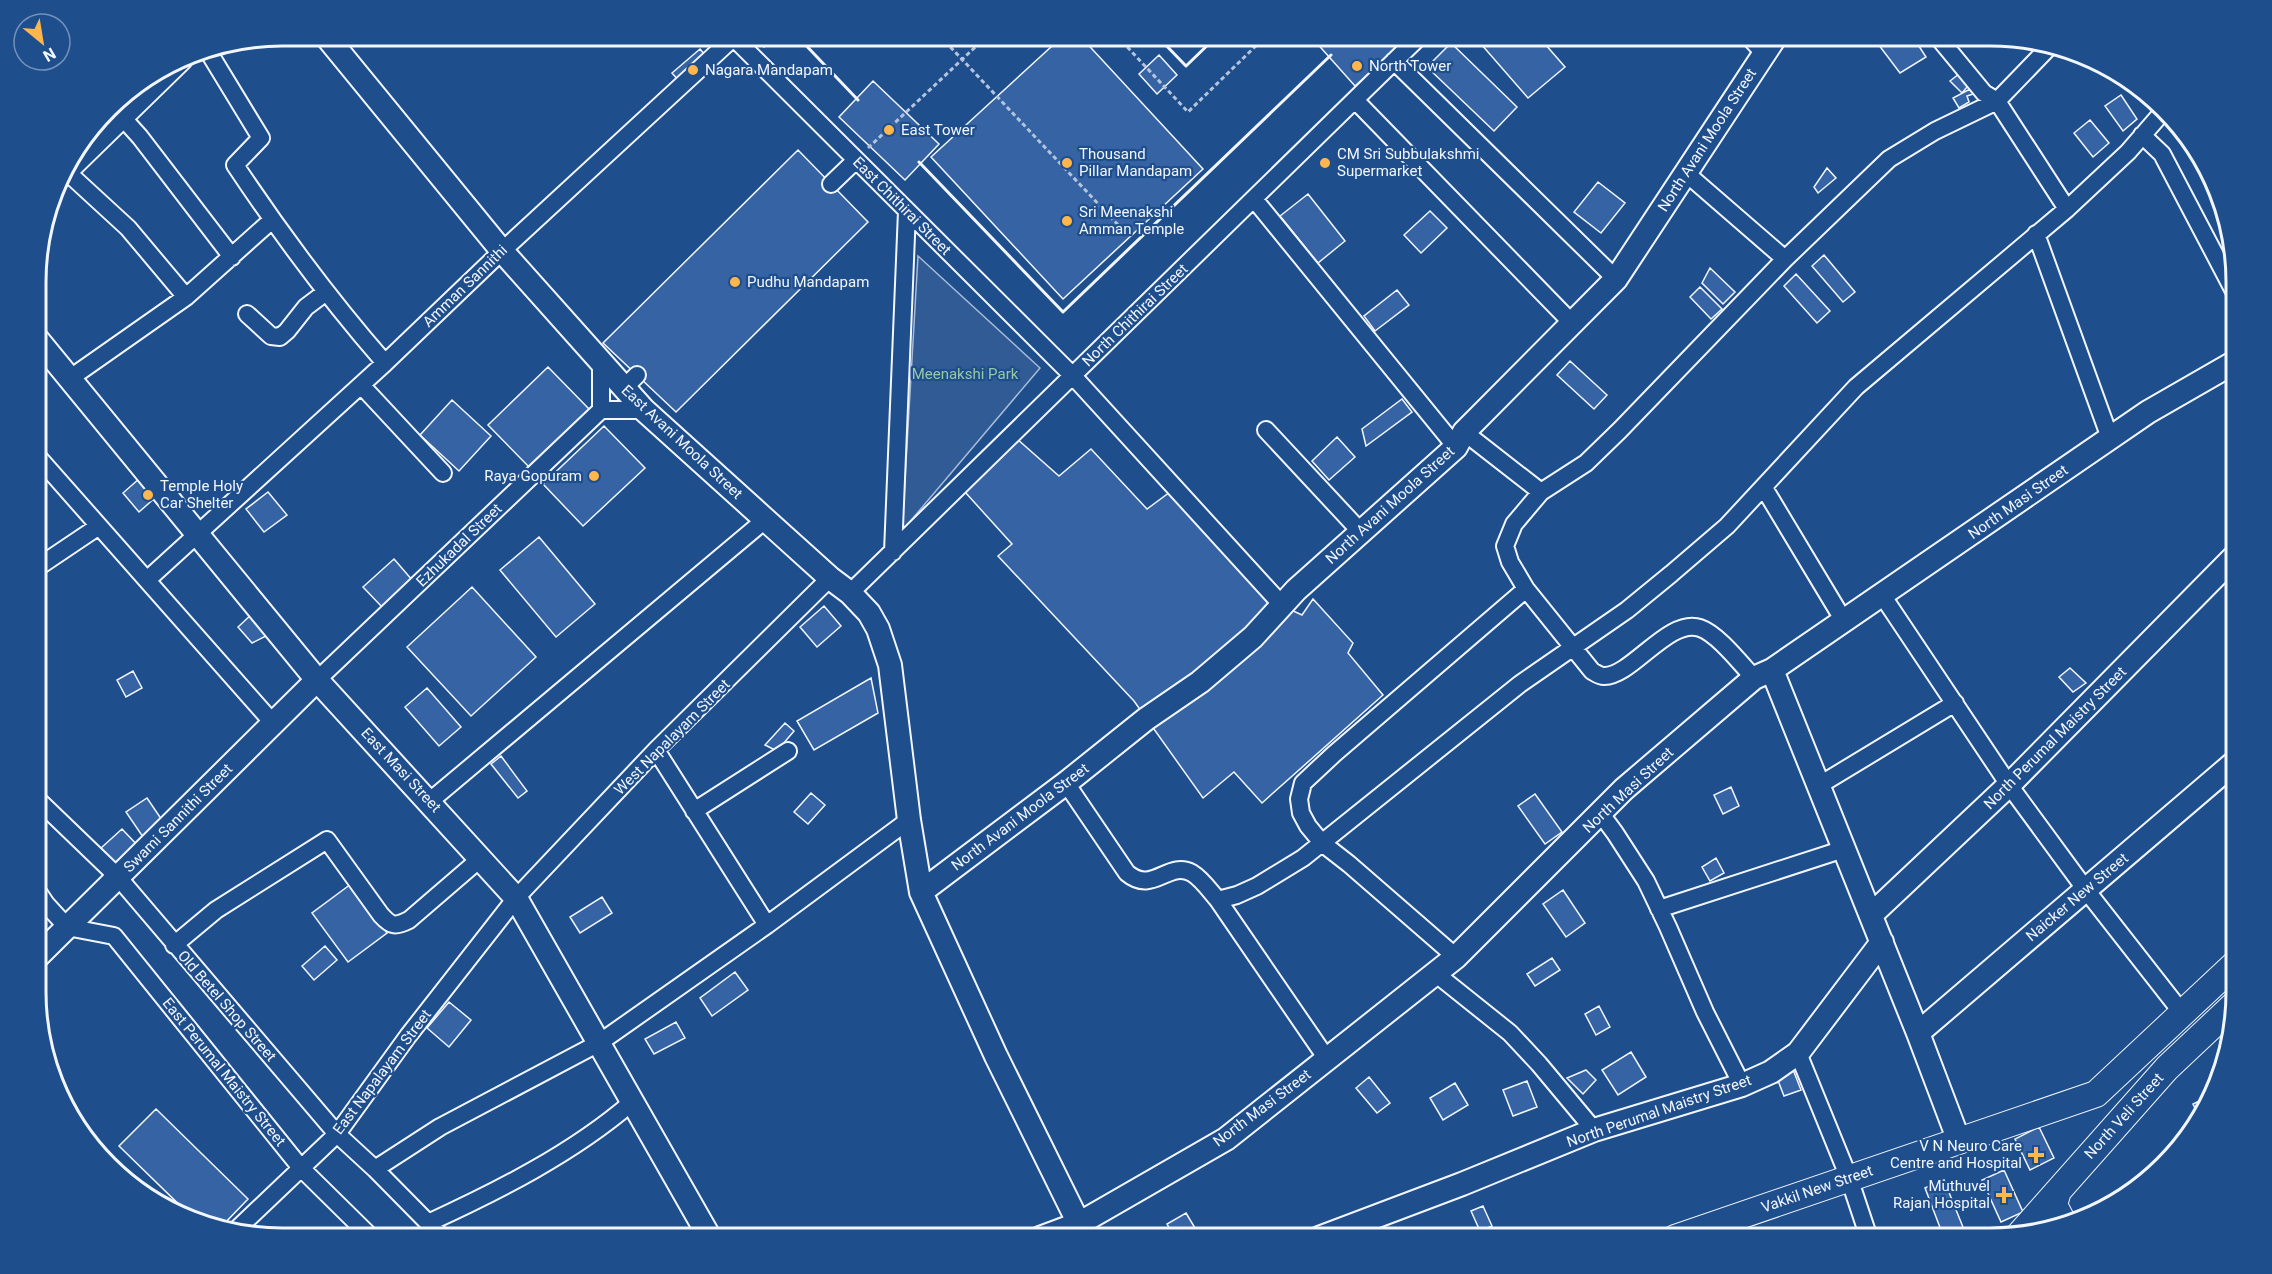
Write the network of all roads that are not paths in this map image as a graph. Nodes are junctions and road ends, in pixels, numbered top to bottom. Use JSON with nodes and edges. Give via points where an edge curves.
{"nodes":[{"id":1,"x":334,"y":46,"type":"edge"},
{"id":2,"x":723,"y":46,"type":"edge"},
{"id":3,"x":742,"y":46,"type":"edge"},
{"id":4,"x":1410,"y":46,"type":"edge"},
{"id":5,"x":1769,"y":46,"type":"edge"},
{"id":6,"x":1945,"y":46,"type":"edge"},
{"id":7,"x":2043,"y":53,"type":"edge"},
{"id":8,"x":212,"y":58,"type":"edge"},
{"id":9,"x":1394,"y":61,"type":"junction"},
{"id":10,"x":157,"y":83,"type":"edge"},
{"id":11,"x":1355,"y":100,"type":"junction"},
{"id":12,"x":1997,"y":101,"type":"junction"},
{"id":13,"x":122,"y":117,"type":"junction"},
{"id":14,"x":2158,"y":118,"type":"edge"},
{"id":15,"x":2142,"y":135,"type":"junction"},
{"id":16,"x":84,"y":154,"type":"edge"},
{"id":17,"x":856,"y":160,"type":"junction"},
{"id":18,"x":1687,"y":174,"type":"junction"},
{"id":19,"x":70,"y":179,"type":"edge"},
{"id":20,"x":831,"y":184,"type":"dead end"},
{"id":21,"x":1254,"y":199,"type":"junction"},
{"id":22,"x":2067,"y":209,"type":"junction"},
{"id":23,"x":907,"y":211,"type":"junction"},
{"id":24,"x":272,"y":220,"type":"junction"},
{"id":25,"x":2036,"y":234,"type":"junction"},
{"id":26,"x":502,"y":251,"type":"junction"},
{"id":27,"x":232,"y":257,"type":"junction"},
{"id":28,"x":1785,"y":259,"type":"junction"},
{"id":29,"x":2225,"y":274,"type":"edge"},
{"id":30,"x":1616,"y":279,"type":"junction"},
{"id":31,"x":326,"y":292,"type":"junction"},
{"id":32,"x":186,"y":297,"type":"junction"},
{"id":33,"x":247,"y":314,"type":"dead end"},
{"id":34,"x":1572,"y":323,"type":"junction"},
{"id":35,"x":46,"y":350,"type":"edge"},
{"id":36,"x":385,"y":363,"type":"junction"},
{"id":37,"x":601,"y":363,"type":"junction"},
{"id":38,"x":2226,"y":367,"type":"edge"},
{"id":39,"x":1073,"y":376,"type":"junction"},
{"id":40,"x":69,"y":379,"type":"junction"},
{"id":41,"x":361,"y":385,"type":"junction"},
{"id":42,"x":602,"y":410,"type":"junction"},
{"id":43,"x":644,"y":410,"type":"junction"},
{"id":44,"x":1266,"y":430,"type":"dead end"},
{"id":45,"x":2110,"y":438,"type":"junction"},
{"id":46,"x":1460,"y":439,"type":"junction"},
{"id":47,"x":46,"y":466,"type":"edge"},
{"id":48,"x":443,"y":473,"type":"dead end"},
{"id":49,"x":1764,"y":488,"type":"junction"},
{"id":50,"x":1541,"y":492,"type":"junction"},
{"id":51,"x":765,"y":520,"type":"junction"},
{"id":52,"x":99,"y":526,"type":"junction"},
{"id":53,"x":1361,"y":532,"type":"junction"},
{"id":54,"x":196,"y":533,"type":"junction"},
{"id":55,"x":893,"y":552,"type":"junction"},
{"id":56,"x":46,"y":562,"type":"edge"},
{"id":57,"x":2226,"y":565,"type":"edge"},
{"id":58,"x":830,"y":578,"type":"junction"},
{"id":59,"x":147,"y":580,"type":"junction"},
{"id":60,"x":1526,"y":589,"type":"junction"},
{"id":61,"x":850,"y":594,"type":"junction"},
{"id":62,"x":1882,"y":595,"type":"junction"},
{"id":63,"x":1282,"y":605,"type":"junction"},
{"id":64,"x":1844,"y":621,"type":"junction"},
{"id":65,"x":1574,"y":646,"type":"junction"},
{"id":66,"x":1763,"y":674,"type":"junction"},
{"id":67,"x":317,"y":680,"type":"junction"},
{"id":68,"x":1955,"y":703,"type":"junction"},
{"id":69,"x":273,"y":723,"type":"junction"},
{"id":70,"x":656,"y":750,"type":"junction"},
{"id":71,"x":788,"y":751,"type":"dead end"},
{"id":72,"x":2226,"y":770,"type":"edge"},
{"id":73,"x":1066,"y":783,"type":"junction"},
{"id":74,"x":2009,"y":785,"type":"junction"},
{"id":75,"x":1818,"y":786,"type":"junction"},
{"id":76,"x":430,"y":801,"type":"junction"},
{"id":77,"x":46,"y":808,"type":"edge"},
{"id":78,"x":694,"y":811,"type":"junction"},
{"id":79,"x":1601,"y":814,"type":"junction"},
{"id":80,"x":909,"y":820,"type":"junction"},
{"id":81,"x":1322,"y":843,"type":"junction"},
{"id":82,"x":1844,"y":849,"type":"junction"},
{"id":83,"x":481,"y":858,"type":"junction"},
{"id":84,"x":118,"y":877,"type":"junction"},
{"id":85,"x":2086,"y":890,"type":"junction"},
{"id":86,"x":921,"y":892,"type":"junction"},
{"id":87,"x":516,"y":898,"type":"junction"},
{"id":88,"x":1218,"y":900,"type":"junction"},
{"id":89,"x":46,"y":904,"type":"edge"},
{"id":90,"x":1659,"y":909,"type":"junction"},
{"id":91,"x":1871,"y":915,"type":"junction"},
{"id":92,"x":767,"y":925,"type":"junction"},
{"id":93,"x":67,"y":927,"type":"junction"},
{"id":94,"x":1882,"y":942,"type":"junction"},
{"id":95,"x":174,"y":945,"type":"junction"},
{"id":96,"x":46,"y":948,"type":"edge"},
{"id":97,"x":1456,"y":957,"type":"junction"},
{"id":98,"x":1435,"y":973,"type":"junction"},
{"id":99,"x":2226,"y":973,"type":"edge"},
{"id":100,"x":2183,"y":1014,"type":"junction"},
{"id":101,"x":2224,"y":1014,"type":"edge"},
{"id":102,"x":1918,"y":1033,"type":"junction"},
{"id":103,"x":598,"y":1043,"type":"junction"},
{"id":104,"x":1798,"y":1053,"type":"junction"},
{"id":105,"x":1327,"y":1059,"type":"junction"},
{"id":106,"x":1742,"y":1085,"type":"junction"},
{"id":107,"x":2097,"y":1094,"type":"junction"},
{"id":108,"x":631,"y":1103,"type":"junction"},
{"id":109,"x":1594,"y":1130,"type":"junction"},
{"id":110,"x":2112,"y":1130,"type":"junction"},
{"id":111,"x":337,"y":1134,"type":"junction"},
{"id":112,"x":1959,"y":1141,"type":"junction"},
{"id":113,"x":302,"y":1168,"type":"junction"},
{"id":114,"x":375,"y":1169,"type":"junction"},
{"id":115,"x":1849,"y":1178,"type":"junction"},
{"id":116,"x":2058,"y":1191,"type":"junction"},
{"id":117,"x":2060,"y":1216,"type":"edge"},
{"id":118,"x":429,"y":1223,"type":"junction"},
{"id":119,"x":243,"y":1224,"type":"edge"},
{"id":120,"x":2029,"y":1224,"type":"edge"},
{"id":121,"x":362,"y":1228,"type":"edge"},
{"id":122,"x":434,"y":1228,"type":"edge"},
{"id":123,"x":704,"y":1228,"type":"edge"},
{"id":124,"x":1082,"y":1228,"type":"edge"},
{"id":125,"x":1086,"y":1228,"type":"edge"},
{"id":126,"x":1345,"y":1228,"type":"edge"},
{"id":127,"x":1731,"y":1228,"type":"edge"},
{"id":128,"x":1866,"y":1228,"type":"edge"}],
"edges":[{"from":1,"to":26,"type":"main road","name":"East Avani Moola Street"},
{"from":2,"to":26,"type":"street","name":"Amman Sannithi"},
{"from":3,"to":17,"type":"street","name":"East Chithirai Street"},
{"from":4,"to":9,"type":"street","name":"North Chithirai Street"},
{"from":5,"to":18,"type":"main road","name":"North Avani Moola Street"},
{"from":6,"to":12,"type":"street","via":[[1984,93]]},
{"from":7,"to":12,"type":"street"},
{"from":8,"to":24,"type":"street","via":[[261,138],[235,165]]},
{"from":9,"to":11,"type":"street","name":"North Chithirai Street"},
{"from":9,"to":30,"type":"street"},
{"from":10,"to":13,"type":"main road"},
{"from":11,"to":21,"type":"street","name":"North Chithirai Street"},
{"from":11,"to":34,"type":"street"},
{"from":12,"to":22,"type":"street"},
{"from":12,"to":28,"type":"street","via":[[1889,159]]},
{"from":13,"to":16,"type":"main road"},
{"from":13,"to":27,"type":"street"},
{"from":14,"to":15,"type":"street"},
{"from":15,"to":22,"type":"street"},
{"from":15,"to":29,"type":"street","via":[[2162,154]]},
{"from":17,"to":20,"type":"street"},
{"from":17,"to":23,"type":"street","name":"East Chithirai Street"},
{"from":18,"to":28,"type":"street"},
{"from":18,"to":30,"type":"main road","name":"North Avani Moola Street"},
{"from":19,"to":32,"type":"street","via":[[128,228]]},
{"from":21,"to":39,"type":"street","name":"North Chithirai Street"},
{"from":21,"to":46,"type":"street"},
{"from":22,"to":25,"type":"street"},
{"from":23,"to":39,"type":"street","name":"East Chithirai Street"},
{"from":23,"to":55,"type":"street"},
{"from":24,"to":27,"type":"street"},
{"from":24,"to":31,"type":"street"},
{"from":25,"to":45,"type":"street"},
{"from":25,"to":49,"type":"street","via":[[1856,387]]},
{"from":26,"to":36,"type":"street","name":"Amman Sannithi"},
{"from":26,"to":37,"type":"main road","name":"East Avani Moola Street"},
{"from":27,"to":32,"type":"street"},
{"from":28,"to":50,"type":"street","via":[[1586,463]]},
{"from":30,"to":34,"type":"main road","name":"North Avani Moola Street"},
{"from":31,"to":33,"type":"street","via":[[306,307],[280,337],[271,336]]},
{"from":31,"to":36,"type":"street"},
{"from":32,"to":40,"type":"street"},
{"from":34,"to":46,"type":"main road","name":"North Avani Moola Street"},
{"from":35,"to":40,"type":"main road","name":"East Masi Street"},
{"from":36,"to":41,"type":"street","name":"Amman Sannithi"},
{"from":37,"to":42,"type":"street"},
{"from":37,"to":43,"type":"main road","name":"East Avani Moola Street","via":[[630,382]]},
{"from":38,"to":45,"type":"main road","name":"North Masi Street"},
{"from":39,"to":55,"type":"street","name":"North Chithirai Street"},
{"from":39,"to":63,"type":"street","name":"East Chithirai Street"},
{"from":40,"to":54,"type":"main road","name":"East Masi Street"},
{"from":41,"to":48,"type":"street"},
{"from":41,"to":54,"type":"street","name":"Amman Sannithi"},
{"from":42,"to":43,"type":"street"},
{"from":42,"to":67,"type":"street","name":"Ezhukadal Street"},
{"from":43,"to":51,"type":"main road","name":"East Avani Moola Street"},
{"from":44,"to":53,"type":"street"},
{"from":45,"to":62,"type":"main road","name":"North Masi Street"},
{"from":46,"to":50,"type":"street"},
{"from":46,"to":53,"type":"main road","name":"North Avani Moola Street"},
{"from":47,"to":52,"type":"street"},
{"from":49,"to":64,"type":"street"},
{"from":49,"to":65,"type":"street","via":[[1671,574]]},
{"from":50,"to":60,"type":"street","via":[[1514,524],[1505,546]]},
{"from":51,"to":58,"type":"main road","name":"East Avani Moola Street"},
{"from":51,"to":76,"type":"street"},
{"from":52,"to":56,"type":"street"},
{"from":52,"to":59,"type":"street"},
{"from":53,"to":63,"type":"main road","name":"North Avani Moola Street"},
{"from":54,"to":59,"type":"street","name":"Amman Sannithi"},
{"from":54,"to":67,"type":"main road","name":"East Masi Street"},
{"from":55,"to":61,"type":"street","name":"North Chithirai Street"},
{"from":57,"to":74,"type":"main road","name":"North Perumal Maistry Street"},
{"from":58,"to":61,"type":"main road","name":"East Avani Moola Street"},
{"from":58,"to":70,"type":"street","name":"West Napalayam Street"},
{"from":59,"to":69,"type":"street"},
{"from":60,"to":65,"type":"street"},
{"from":60,"to":81,"type":"street","via":[[1303,783],[1301,813]]},
{"from":61,"to":80,"type":"main road","name":"East Avani Moola Street","via":[[869,613],[891,665]]},
{"from":62,"to":64,"type":"main road","name":"North Masi Street"},
{"from":62,"to":68,"type":"street"},
{"from":63,"to":73,"type":"main road","name":"North Avani Moola Street","via":[[1253,637],[1200,682]]},
{"from":64,"to":66,"type":"main road","name":"North Masi Street"},
{"from":65,"to":66,"type":"street","via":[[1592,670],[1606,676],[1670,634],[1700,627]]},
{"from":65,"to":81,"type":"street","via":[[1511,691]]},
{"from":66,"to":75,"type":"main road"},
{"from":66,"to":79,"type":"main road","name":"North Masi Street","via":[[1624,789]]},
{"from":67,"to":69,"type":"main road","name":"Swami Sannithi Street"},
{"from":67,"to":76,"type":"main road","name":"East Masi Street"},
{"from":68,"to":74,"type":"street"},
{"from":68,"to":75,"type":"street"},
{"from":69,"to":84,"type":"main road","name":"Swami Sannithi Street"},
{"from":70,"to":78,"type":"street"},
{"from":70,"to":87,"type":"street","name":"West Napalayam Street"},
{"from":71,"to":78,"type":"street"},
{"from":72,"to":85,"type":"main road","name":"Naicker New Street"},
{"from":73,"to":86,"type":"main road","name":"North Avani Moola Street"},
{"from":73,"to":88,"type":"street","via":[[1134,879],[1150,880],[1184,870],[1199,879]]},
{"from":74,"to":85,"type":"street"},
{"from":74,"to":91,"type":"main road","name":"North Perumal Maistry Street"},
{"from":75,"to":82,"type":"main road"},
{"from":76,"to":83,"type":"main road","name":"East Masi Street"},
{"from":77,"to":84,"type":"street","name":"Old Betel Shop Street"},
{"from":78,"to":92,"type":"street"},
{"from":79,"to":90,"type":"street","via":[[1646,881]]},
{"from":79,"to":97,"type":"main road","name":"North Masi Street"},
{"from":80,"to":86,"type":"main road","name":"East Avani Moola Street"},
{"from":80,"to":92,"type":"street"},
{"from":81,"to":88,"type":"street","via":[[1257,886]]},
{"from":81,"to":97,"type":"street"},
{"from":82,"to":90,"type":"street"},
{"from":82,"to":91,"type":"main road"},
{"from":83,"to":87,"type":"main road","name":"East Masi Street"},
{"from":83,"to":95,"type":"street","via":[[417,914],[397,926],[381,915],[327,840],[216,910]]},
{"from":84,"to":93,"type":"main road","name":"Swami Sannithi Street"},
{"from":84,"to":95,"type":"street","name":"Old Betel Shop Street"},
{"from":85,"to":100,"type":"street"},
{"from":85,"to":102,"type":"main road","name":"Naicker New Street"},
{"from":86,"to":124,"type":"main road","name":"East Avani Moola Street","via":[[996,1056]]},
{"from":87,"to":103,"type":"main road","name":"East Masi Street"},
{"from":87,"to":111,"type":"street","name":"East Napalayam Street"},
{"from":88,"to":105,"type":"street"},
{"from":89,"to":93,"type":"street"},
{"from":90,"to":106,"type":"street"},
{"from":91,"to":94,"type":"main road"},
{"from":92,"to":103,"type":"street"},
{"from":93,"to":96,"type":"main road","name":"Swami Sannithi Street"},
{"from":93,"to":113,"type":"street","name":"East Perumal Maistry Street","via":[[114,936]]},
{"from":94,"to":102,"type":"main road"},
{"from":94,"to":104,"type":"main road","name":"North Perumal Maistry Street"},
{"from":95,"to":111,"type":"street","name":"Old Betel Shop Street"},
{"from":97,"to":98,"type":"main road","name":"North Masi Street"},
{"from":98,"to":105,"type":"main road","name":"North Masi Street"},
{"from":98,"to":109,"type":"street","via":[[1510,1034]]},
{"from":99,"to":100,"type":"main road","name":"North Veli Street"},
{"from":100,"to":107,"type":"main road","name":"North Veli Street"},
{"from":101,"to":110,"type":"main road","name":"North Veli Street","via":[[2167,1068]]},
{"from":102,"to":112,"type":"main road"},
{"from":103,"to":108,"type":"main road","name":"East Masi Street"},
{"from":103,"to":114,"type":"street","via":[[440,1127]]},
{"from":104,"to":106,"type":"main road","name":"North Perumal Maistry Street","via":[[1771,1072]]},
{"from":104,"to":115,"type":"street"},
{"from":105,"to":125,"type":"main road","name":"North Masi Street","via":[[1226,1139]]},
{"from":106,"to":109,"type":"main road","name":"North Perumal Maistry Street"},
{"from":107,"to":110,"type":"main road","via":[[2110,1113]]},
{"from":107,"to":112,"type":"main road","name":"Vakkil New Street"},
{"from":108,"to":118,"type":"street","via":[[574,1146]]},
{"from":108,"to":123,"type":"main road","name":"East Masi Street"},
{"from":109,"to":126,"type":"main road","name":"North Perumal Maistry Street"},
{"from":110,"to":116,"type":"main road","name":"North Veli Street"},
{"from":111,"to":113,"type":"street","name":"East Napalayam Street"},
{"from":111,"to":114,"type":"street","name":"Old Betel Shop Street"},
{"from":112,"to":115,"type":"main road","name":"Vakkil New Street"},
{"from":113,"to":119,"type":"street","name":"East Napalayam Street"},
{"from":113,"to":121,"type":"street","name":"East Perumal Maistry Street"},
{"from":114,"to":118,"type":"street","name":"Old Betel Shop Street"},
{"from":115,"to":127,"type":"main road","name":"Vakkil New Street"},
{"from":115,"to":128,"type":"street"},
{"from":116,"to":117,"type":"main road","via":[[2054,1205]]},
{"from":116,"to":120,"type":"main road","name":"North Veli Street"},
{"from":118,"to":122,"type":"street","name":"Old Betel Shop Street"}]}
